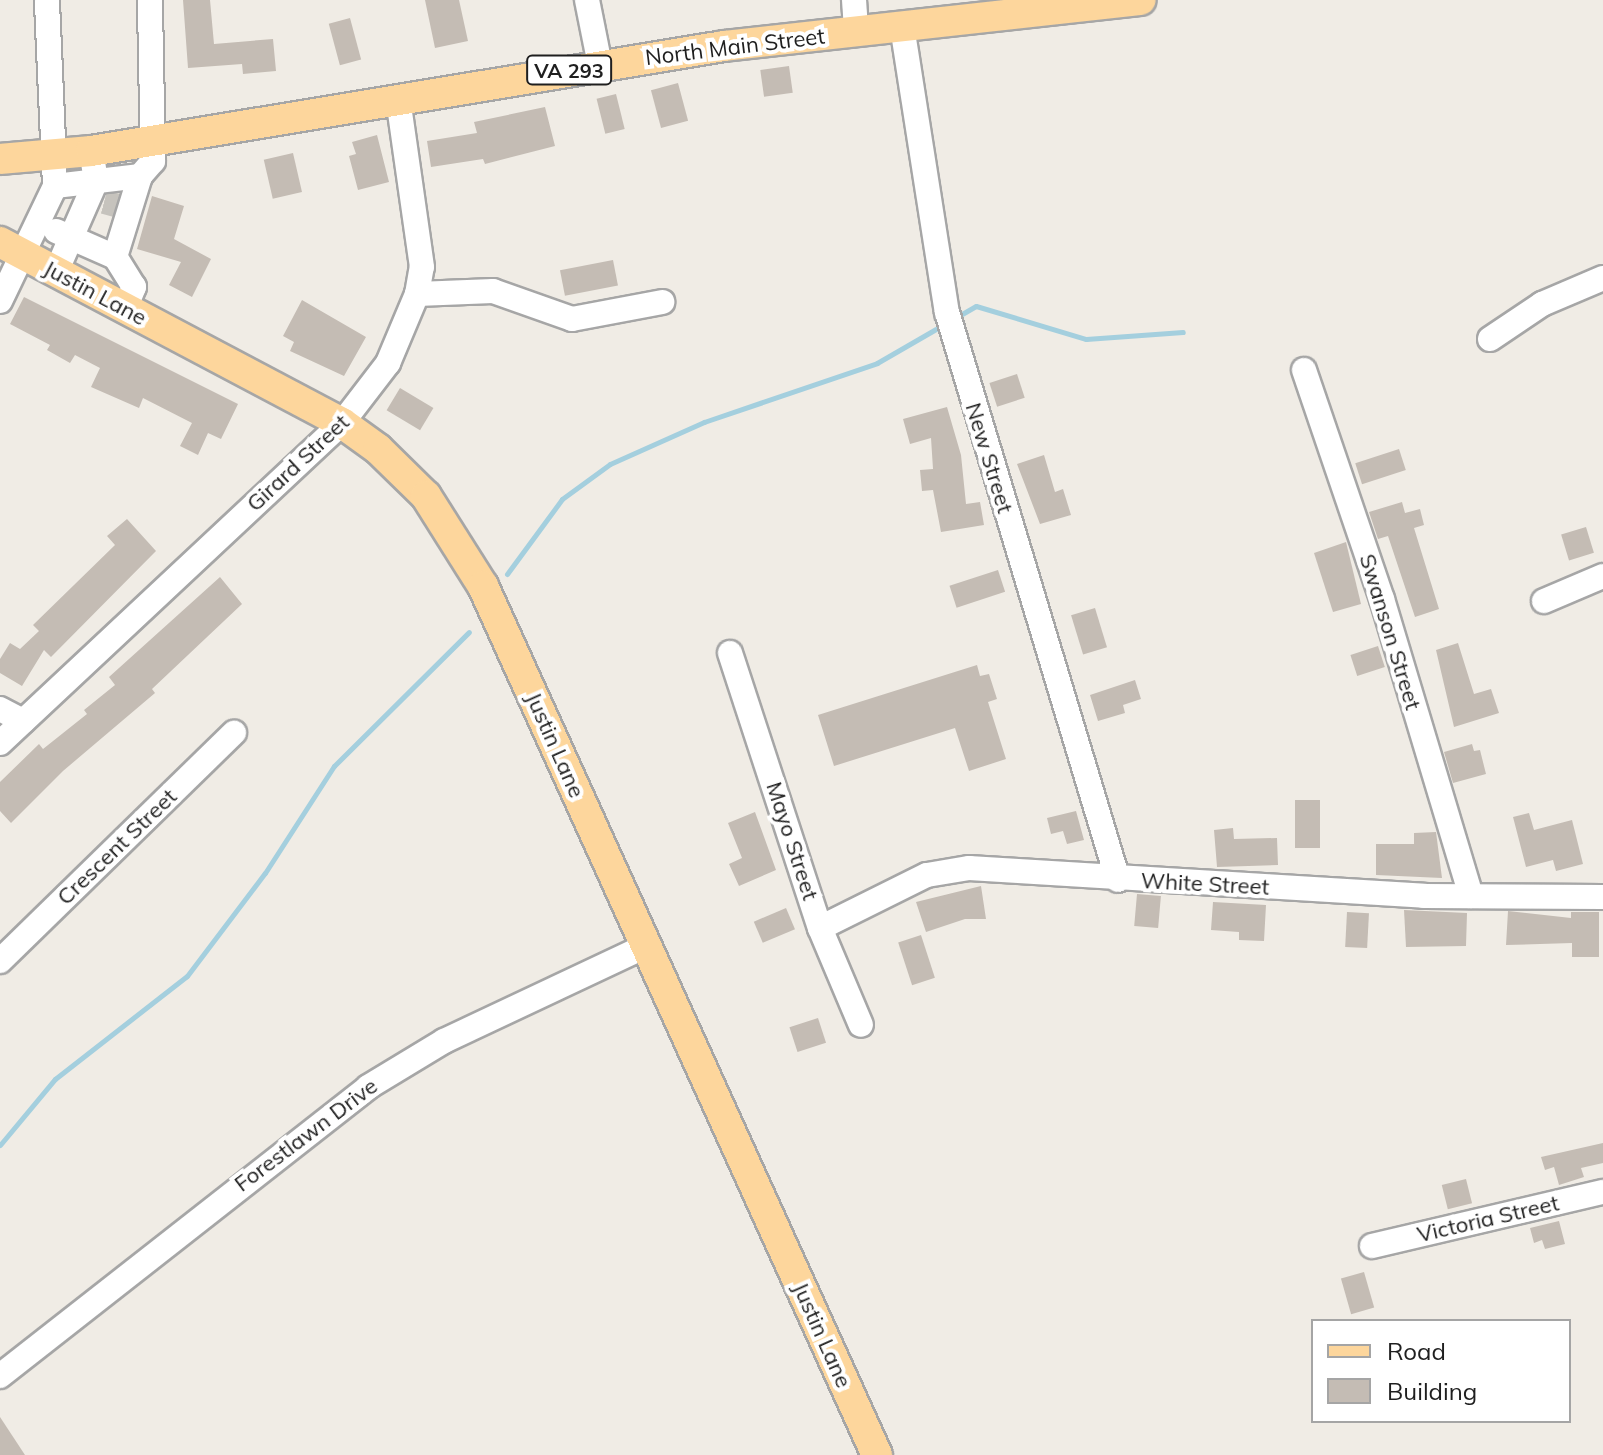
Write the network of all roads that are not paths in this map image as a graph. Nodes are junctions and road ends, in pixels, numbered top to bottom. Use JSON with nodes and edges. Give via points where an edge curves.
{"nodes":[{"id":1,"x":47,"y":0,"type":"edge"},
{"id":2,"x":150,"y":0,"type":"edge"},
{"id":3,"x":587,"y":0,"type":"edge"},
{"id":4,"x":854,"y":0,"type":"edge"},
{"id":5,"x":1140,"y":0,"type":"edge"},
{"id":6,"x":902,"y":26,"type":"junction"},
{"id":7,"x":856,"y":31,"type":"junction"},
{"id":8,"x":600,"y":65,"type":"junction"},
{"id":9,"x":398,"y":98,"type":"junction"},
{"id":10,"x":149,"y":140,"type":"junction"},
{"id":11,"x":91,"y":151,"type":"junction"},
{"id":12,"x":56,"y":155,"type":"junction"},
{"id":13,"x":0,"y":159,"type":"edge"},
{"id":14,"x":140,"y":176,"type":"junction"},
{"id":15,"x":55,"y":186,"type":"junction"},
{"id":16,"x":108,"y":199,"type":"junction"},
{"id":17,"x":40,"y":226,"type":"junction"},
{"id":18,"x":72,"y":235,"type":"junction"},
{"id":19,"x":13,"y":249,"type":"edge"},
{"id":20,"x":115,"y":257,"type":"junction"},
{"id":21,"x":56,"y":272,"type":"junction"},
{"id":22,"x":1603,"y":278,"type":"edge"},
{"id":23,"x":417,"y":294,"type":"junction"},
{"id":24,"x":0,"y":301,"type":"edge"},
{"id":25,"x":662,"y":302,"type":"dead end"},
{"id":26,"x":125,"y":309,"type":"junction"},
{"id":27,"x":1490,"y":339,"type":"dead end"},
{"id":28,"x":1304,"y":370,"type":"dead end"},
{"id":29,"x":342,"y":423,"type":"junction"},
{"id":30,"x":1603,"y":576,"type":"edge"},
{"id":31,"x":1544,"y":601,"type":"dead end"},
{"id":32,"x":730,"y":653,"type":"dead end"},
{"id":33,"x":0,"y":709,"type":"edge"},
{"id":34,"x":23,"y":721,"type":"junction"},
{"id":35,"x":234,"y":733,"type":"dead end"},
{"id":36,"x":0,"y":743,"type":"edge"},
{"id":37,"x":1118,"y":880,"type":"junction"},
{"id":38,"x":1471,"y":896,"type":"junction"},
{"id":39,"x":1603,"y":897,"type":"edge"},
{"id":40,"x":820,"y":928,"type":"junction"},
{"id":41,"x":646,"y":946,"type":"junction"},
{"id":42,"x":0,"y":961,"type":"edge"},
{"id":43,"x":861,"y":1025,"type":"dead end"},
{"id":44,"x":1603,"y":1192,"type":"edge"},
{"id":45,"x":1372,"y":1246,"type":"dead end"},
{"id":46,"x":0,"y":1376,"type":"edge"},
{"id":47,"x":877,"y":1455,"type":"edge"}],
"edges":[{"from":1,"to":12,"type":"street"},
{"from":2,"to":10,"type":"street"},
{"from":3,"to":8,"type":"street"},
{"from":4,"to":7,"type":"street"},
{"from":5,"to":6,"type":"main road","name":"North Main Street","number":"VA 293"},
{"from":6,"to":7,"type":"main road","name":"North Main Street","number":"VA 293"},
{"from":6,"to":37,"type":"street","name":"New Street","via":[[947,312]]},
{"from":7,"to":8,"type":"main road","name":"North Main Street","number":"VA 293"},
{"from":8,"to":9,"type":"main road","name":"North Main Street","number":"VA 293"},
{"from":9,"to":10,"type":"main road","name":"North Main Street","number":"VA 293"},
{"from":9,"to":23,"type":"street","name":"Girard Street","via":[[422,248]]},
{"from":10,"to":11,"type":"main road","name":"North Main Street","number":"VA 293"},
{"from":10,"to":14,"type":"street","via":[[153,161]]},
{"from":11,"to":12,"type":"main road","name":"North Main Street","number":"VA 293"},
{"from":11,"to":16,"type":"street"},
{"from":12,"to":13,"type":"main road","name":"North Main Street","number":"VA 293"},
{"from":12,"to":15,"type":"street"},
{"from":14,"to":16,"type":"street"},
{"from":14,"to":16,"type":"street"},
{"from":15,"to":16,"type":"street"},
{"from":15,"to":17,"type":"street"},
{"from":16,"to":18,"type":"street"},
{"from":16,"to":20,"type":"street"},
{"from":17,"to":18,"type":"street"},
{"from":17,"to":19,"type":"street"},
{"from":18,"to":20,"type":"street"},
{"from":18,"to":21,"type":"street"},
{"from":19,"to":21,"type":"main road","name":"Justin Lane"},
{"from":19,"to":24,"type":"street"},
{"from":20,"to":26,"type":"street","via":[[134,287]]},
{"from":21,"to":26,"type":"main road","name":"Justin Lane"},
{"from":22,"to":27,"type":"street","via":[[1542,304]]},
{"from":23,"to":25,"type":"street","via":[[493,291],[572,319]]},
{"from":23,"to":29,"type":"street","name":"Girard Street","via":[[388,363]]},
{"from":26,"to":29,"type":"main road","name":"Justin Lane"},
{"from":28,"to":38,"type":"street","name":"Swanson Street","via":[[1382,599]]},
{"from":29,"to":34,"type":"street","name":"Girard Street"},
{"from":29,"to":41,"type":"main road","name":"Justin Lane","via":[[406,474],[464,552]]},
{"from":30,"to":31,"type":"street"},
{"from":32,"to":40,"type":"street","name":"Mayo Street"},
{"from":33,"to":34,"type":"street"},
{"from":34,"to":36,"type":"street","name":"Girard Street"},
{"from":35,"to":42,"type":"street","name":"Crescent Street"},
{"from":37,"to":38,"type":"street","name":"White Street"},
{"from":37,"to":40,"type":"street","name":"White Street","via":[[948,869]]},
{"from":38,"to":39,"type":"street","name":"White Street"},
{"from":40,"to":43,"type":"street","name":"Mayo Street"},
{"from":41,"to":46,"type":"street","name":"Forestlawn Drive","via":[[444,1041],[368,1087]]},
{"from":41,"to":47,"type":"main road","name":"Justin Lane"},
{"from":44,"to":45,"type":"street","name":"Victoria Street"}]}
